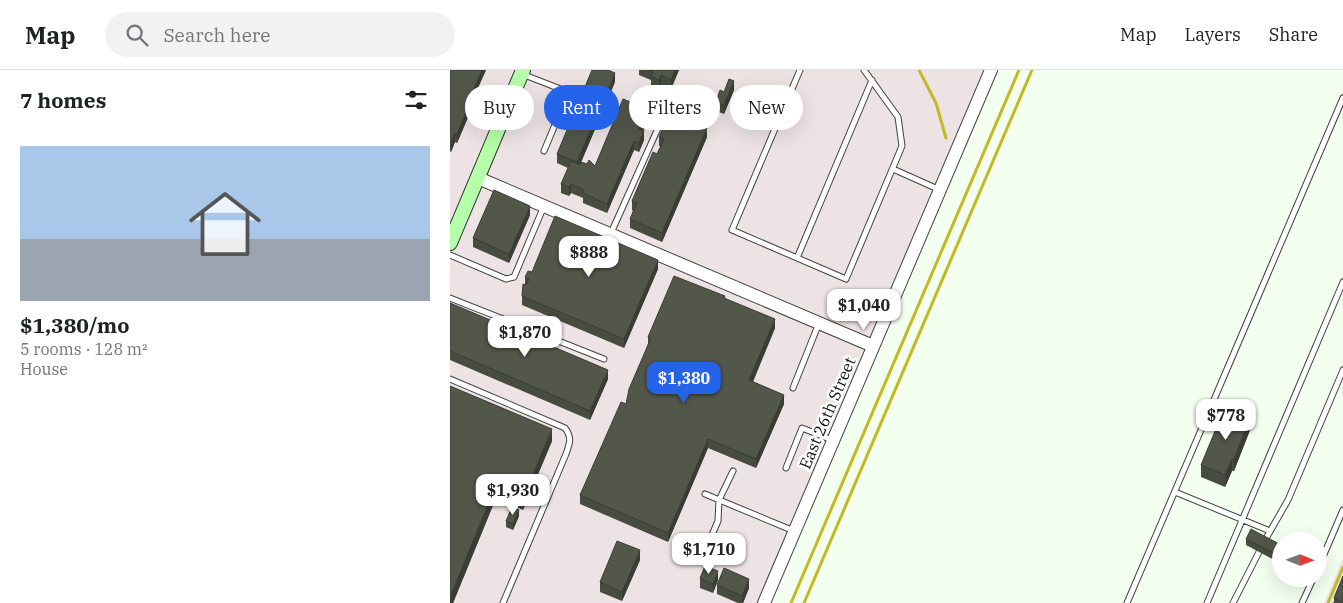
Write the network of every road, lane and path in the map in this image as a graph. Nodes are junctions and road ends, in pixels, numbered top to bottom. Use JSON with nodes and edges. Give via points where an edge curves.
{"nodes":[{"id":1,"x":800,"y":70,"type":"edge"},
{"id":2,"x":864,"y":70,"type":"edge"},
{"id":3,"x":991,"y":70,"type":"edge"},
{"id":4,"x":523,"y":72,"type":"edge"},
{"id":5,"x":872,"y":80,"type":"junction"},
{"id":6,"x":1343,"y":98,"type":"edge"},
{"id":7,"x":657,"y":130,"type":"edge"},
{"id":8,"x":544,"y":151,"type":"dead end"},
{"id":9,"x":893,"y":170,"type":"junction"},
{"id":10,"x":478,"y":178,"type":"junction"},
{"id":11,"x":940,"y":190,"type":"junction"},
{"id":12,"x":544,"y":206,"type":"junction"},
{"id":13,"x":610,"y":234,"type":"junction"},
{"id":14,"x":450,"y":244,"type":"edge"},
{"id":15,"x":450,"y":255,"type":"edge"},
{"id":16,"x":797,"y":258,"type":"junction"},
{"id":17,"x":1343,"y":282,"type":"edge"},
{"id":18,"x":450,"y":298,"type":"edge"},
{"id":19,"x":820,"y":323,"type":"junction"},
{"id":20,"x":873,"y":346,"type":"junction"},
{"id":21,"x":604,"y":359,"type":"dead end"},
{"id":22,"x":1343,"y":370,"type":"edge"},
{"id":23,"x":450,"y":379,"type":"edge"},
{"id":24,"x":793,"y":388,"type":"dead end"},
{"id":25,"x":833,"y":440,"type":"junction"},
{"id":26,"x":786,"y":468,"type":"dead end"},
{"id":27,"x":733,"y":471,"type":"dead end"},
{"id":28,"x":1174,"y":492,"type":"junction"},
{"id":29,"x":705,"y":494,"type":"dead end"},
{"id":30,"x":719,"y":500,"type":"junction"},
{"id":31,"x":1343,"y":510,"type":"edge"},
{"id":32,"x":1242,"y":520,"type":"junction"},
{"id":33,"x":1270,"y":531,"type":"junction"},
{"id":34,"x":794,"y":532,"type":"junction"},
{"id":35,"x":1264,"y":542,"type":"edge"},
{"id":36,"x":708,"y":544,"type":"dead end"},
{"id":37,"x":1328,"y":545,"type":"edge"},
{"id":38,"x":1259,"y":552,"type":"edge"},
{"id":39,"x":1309,"y":588,"type":"edge"},
{"id":40,"x":503,"y":603,"type":"edge"},
{"id":41,"x":764,"y":603,"type":"edge"},
{"id":42,"x":1127,"y":603,"type":"edge"},
{"id":43,"x":1207,"y":603,"type":"edge"},
{"id":44,"x":1233,"y":603,"type":"edge"},
{"id":45,"x":1302,"y":603,"type":"edge"}],
"edges":[{"from":1,"to":16,"type":"lane","via":[[732,230]]},
{"from":2,"to":5,"type":"lane"},
{"from":3,"to":11,"type":"street","name":"East 26th Street"},
{"from":4,"to":8,"type":"lane","via":[[563,90],[567,96]]},
{"from":4,"to":10,"type":"main road"},
{"from":5,"to":9,"type":"lane","via":[[898,116],[902,146]]},
{"from":5,"to":16,"type":"lane"},
{"from":6,"to":28,"type":"lane"},
{"from":7,"to":13,"type":"lane"},
{"from":9,"to":11,"type":"lane"},
{"from":9,"to":16,"type":"lane","via":[[846,279]]},
{"from":10,"to":12,"type":"street"},
{"from":10,"to":14,"type":"main road"},
{"from":11,"to":20,"type":"street","name":"East 26th Street"},
{"from":12,"to":13,"type":"street"},
{"from":12,"to":15,"type":"lane","via":[[514,277],[506,279]]},
{"from":13,"to":19,"type":"street"},
{"from":17,"to":32,"type":"lane"},
{"from":18,"to":21,"type":"lane"},
{"from":19,"to":20,"type":"street"},
{"from":19,"to":24,"type":"lane"},
{"from":20,"to":25,"type":"street","name":"East 26th Street"},
{"from":22,"to":33,"type":"lane","via":[[1288,500]]},
{"from":23,"to":40,"type":"lane","via":[[565,428],[570,435],[566,454]]},
{"from":25,"to":26,"type":"lane","via":[[802,428]]},
{"from":25,"to":34,"type":"street","name":"East 26th Street"},
{"from":27,"to":30,"type":"lane"},
{"from":28,"to":32,"type":"lane"},
{"from":28,"to":42,"type":"lane"},
{"from":29,"to":30,"type":"lane"},
{"from":30,"to":34,"type":"lane"},
{"from":30,"to":36,"type":"lane","via":[[718,521]]},
{"from":31,"to":37,"type":"lane"},
{"from":32,"to":33,"type":"lane"},
{"from":32,"to":43,"type":"lane"},
{"from":33,"to":35,"type":"lane"},
{"from":34,"to":41,"type":"street","name":"East 26th Street"},
{"from":38,"to":44,"type":"lane"},
{"from":39,"to":45,"type":"lane"}]}
